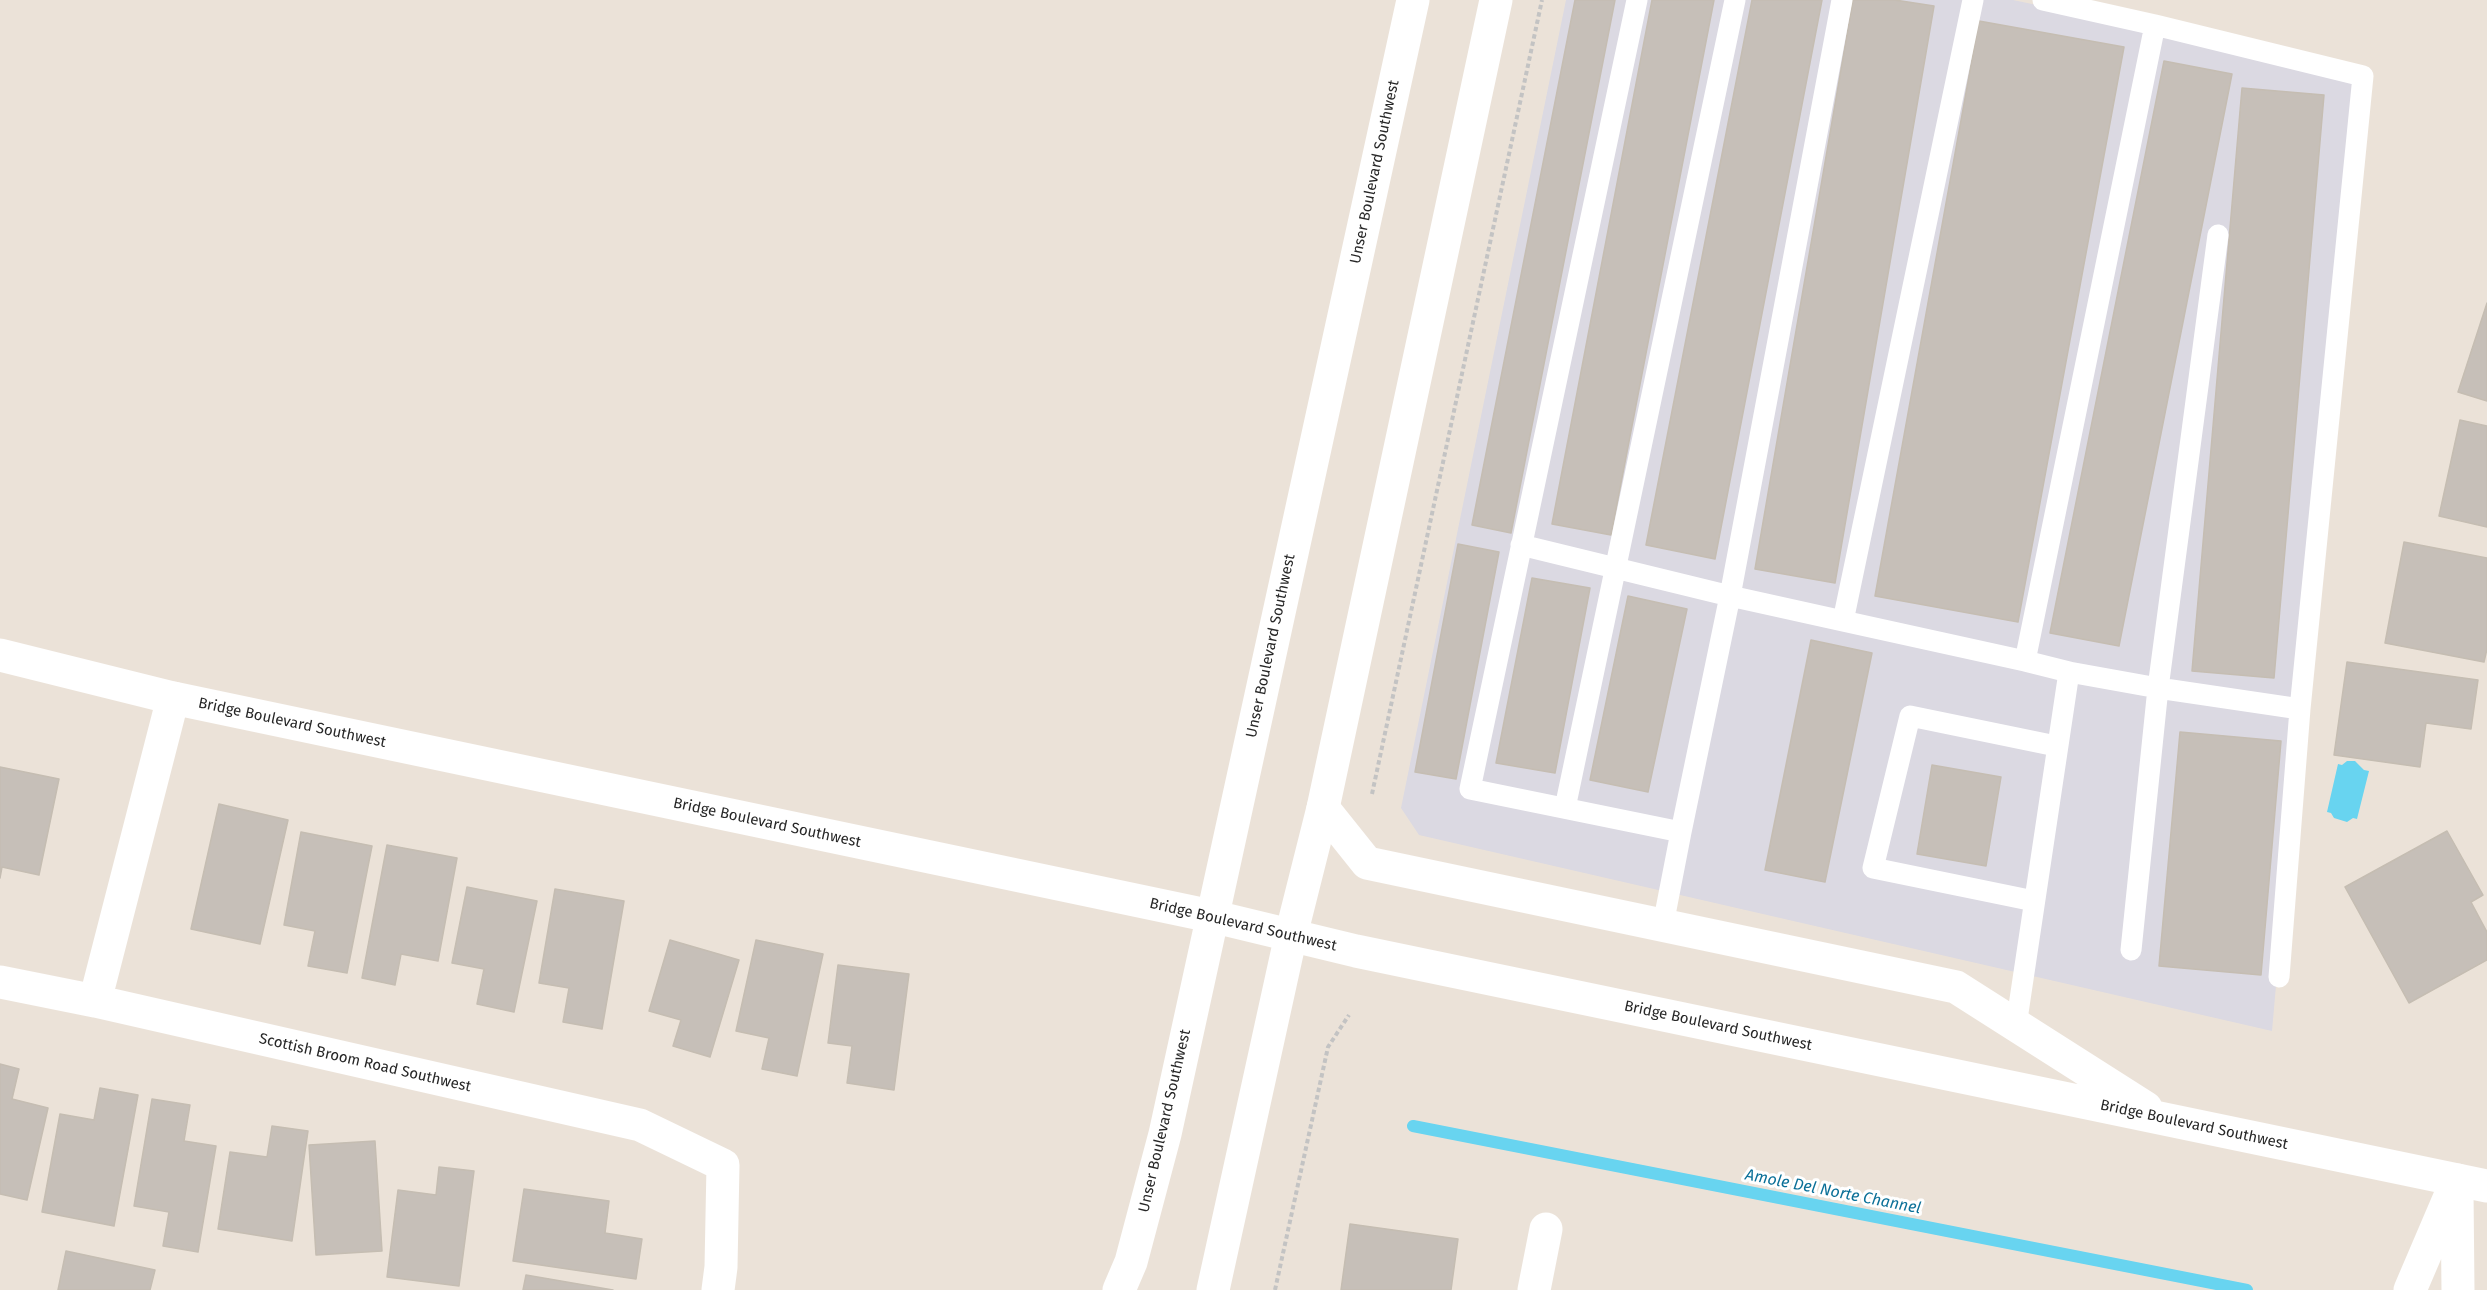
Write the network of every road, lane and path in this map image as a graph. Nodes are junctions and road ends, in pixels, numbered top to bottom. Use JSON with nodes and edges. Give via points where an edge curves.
{"nodes":[{"id":1,"x":1413,"y":0,"type":"edge"},
{"id":2,"x":1496,"y":0,"type":"edge"},
{"id":3,"x":1542,"y":0,"type":"edge"},
{"id":4,"x":1637,"y":0,"type":"edge"},
{"id":5,"x":1735,"y":0,"type":"edge"},
{"id":6,"x":1842,"y":0,"type":"edge"},
{"id":7,"x":1974,"y":0,"type":"edge"},
{"id":8,"x":2043,"y":0,"type":"edge"},
{"id":9,"x":2155,"y":25,"type":"junction"},
{"id":10,"x":2218,"y":235,"type":"dead end"},
{"id":11,"x":1521,"y":545,"type":"junction"},
{"id":12,"x":1616,"y":568,"type":"junction"},
{"id":13,"x":1730,"y":596,"type":"junction"},
{"id":14,"x":1843,"y":621,"type":"junction"},
{"id":15,"x":0,"y":655,"type":"edge"},
{"id":16,"x":2025,"y":661,"type":"junction"},
{"id":17,"x":2069,"y":672,"type":"junction"},
{"id":18,"x":2158,"y":688,"type":"junction"},
{"id":19,"x":173,"y":698,"type":"junction"},
{"id":20,"x":2300,"y":709,"type":"junction"},
{"id":21,"x":2056,"y":746,"type":"junction"},
{"id":22,"x":1372,"y":794,"type":"dead end"},
{"id":23,"x":1323,"y":808,"type":"junction"},
{"id":24,"x":1566,"y":808,"type":"junction"},
{"id":25,"x":1681,"y":832,"type":"junction"},
{"id":26,"x":2034,"y":902,"type":"junction"},
{"id":27,"x":1211,"y":916,"type":"junction"},
{"id":28,"x":1663,"y":925,"type":"junction"},
{"id":29,"x":1291,"y":935,"type":"junction"},
{"id":30,"x":2131,"y":950,"type":"dead end"},
{"id":31,"x":2279,"y":977,"type":"dead end"},
{"id":32,"x":0,"y":982,"type":"edge"},
{"id":33,"x":95,"y":1001,"type":"junction"},
{"id":34,"x":1349,"y":1015,"type":"dead end"},
{"id":35,"x":2016,"y":1026,"type":"junction"},
{"id":36,"x":2163,"y":1119,"type":"junction"},
{"id":37,"x":2472,"y":1183,"type":"edge"},
{"id":38,"x":1546,"y":1229,"type":"dead end"},
{"id":39,"x":2411,"y":1286,"type":"edge"},
{"id":40,"x":718,"y":1290,"type":"edge"},
{"id":41,"x":1119,"y":1290,"type":"edge"},
{"id":42,"x":1213,"y":1290,"type":"edge"},
{"id":43,"x":1275,"y":1290,"type":"edge"},
{"id":44,"x":1534,"y":1290,"type":"edge"},
{"id":45,"x":2458,"y":1290,"type":"edge"}],
"edges":[{"from":1,"to":27,"type":"street","name":"Unser Boulevard Southwest"},
{"from":2,"to":23,"type":"street"},
{"from":3,"to":22,"type":"path"},
{"from":4,"to":11,"type":"lane"},
{"from":5,"to":12,"type":"lane"},
{"from":6,"to":13,"type":"lane"},
{"from":7,"to":14,"type":"lane"},
{"from":8,"to":9,"type":"lane"},
{"from":9,"to":16,"type":"lane"},
{"from":9,"to":20,"type":"lane","via":[[2363,76]]},
{"from":10,"to":18,"type":"lane"},
{"from":11,"to":12,"type":"lane"},
{"from":11,"to":24,"type":"lane","via":[[1470,789]]},
{"from":12,"to":13,"type":"lane"},
{"from":12,"to":24,"type":"lane"},
{"from":13,"to":14,"type":"lane"},
{"from":13,"to":25,"type":"lane"},
{"from":14,"to":16,"type":"lane"},
{"from":15,"to":19,"type":"street","name":"Bridge Boulevard Southwest"},
{"from":16,"to":17,"type":"lane"},
{"from":17,"to":18,"type":"lane"},
{"from":17,"to":21,"type":"lane"},
{"from":18,"to":20,"type":"lane"},
{"from":18,"to":30,"type":"lane"},
{"from":19,"to":27,"type":"street","name":"Bridge Boulevard Southwest"},
{"from":19,"to":33,"type":"street"},
{"from":20,"to":31,"type":"lane"},
{"from":21,"to":26,"type":"lane"},
{"from":21,"to":26,"type":"lane","via":[[1911,716],[1873,868]]},
{"from":23,"to":28,"type":"street","via":[[1367,863]]},
{"from":23,"to":29,"type":"street"},
{"from":24,"to":25,"type":"lane"},
{"from":25,"to":28,"type":"lane"},
{"from":26,"to":35,"type":"lane"},
{"from":27,"to":29,"type":"street","name":"Bridge Boulevard Southwest"},
{"from":27,"to":41,"type":"street","name":"Unser Boulevard Southwest","via":[[1165,1134],[1131,1262]]},
{"from":28,"to":35,"type":"street","via":[[1956,987]]},
{"from":29,"to":36,"type":"street","name":"Bridge Boulevard Southwest"},
{"from":29,"to":42,"type":"street"},
{"from":32,"to":33,"type":"street","name":"Scottish Broom Road Southwest"},
{"from":33,"to":40,"type":"street","name":"Scottish Broom Road Southwest","via":[[639,1125],[723,1165]]},
{"from":34,"to":43,"type":"path","via":[[1328,1047]]},
{"from":35,"to":36,"type":"street"},
{"from":36,"to":37,"type":"street","name":"Bridge Boulevard Southwest"},
{"from":37,"to":39,"type":"street"},
{"from":37,"to":45,"type":"street"},
{"from":38,"to":44,"type":"street"}]}
